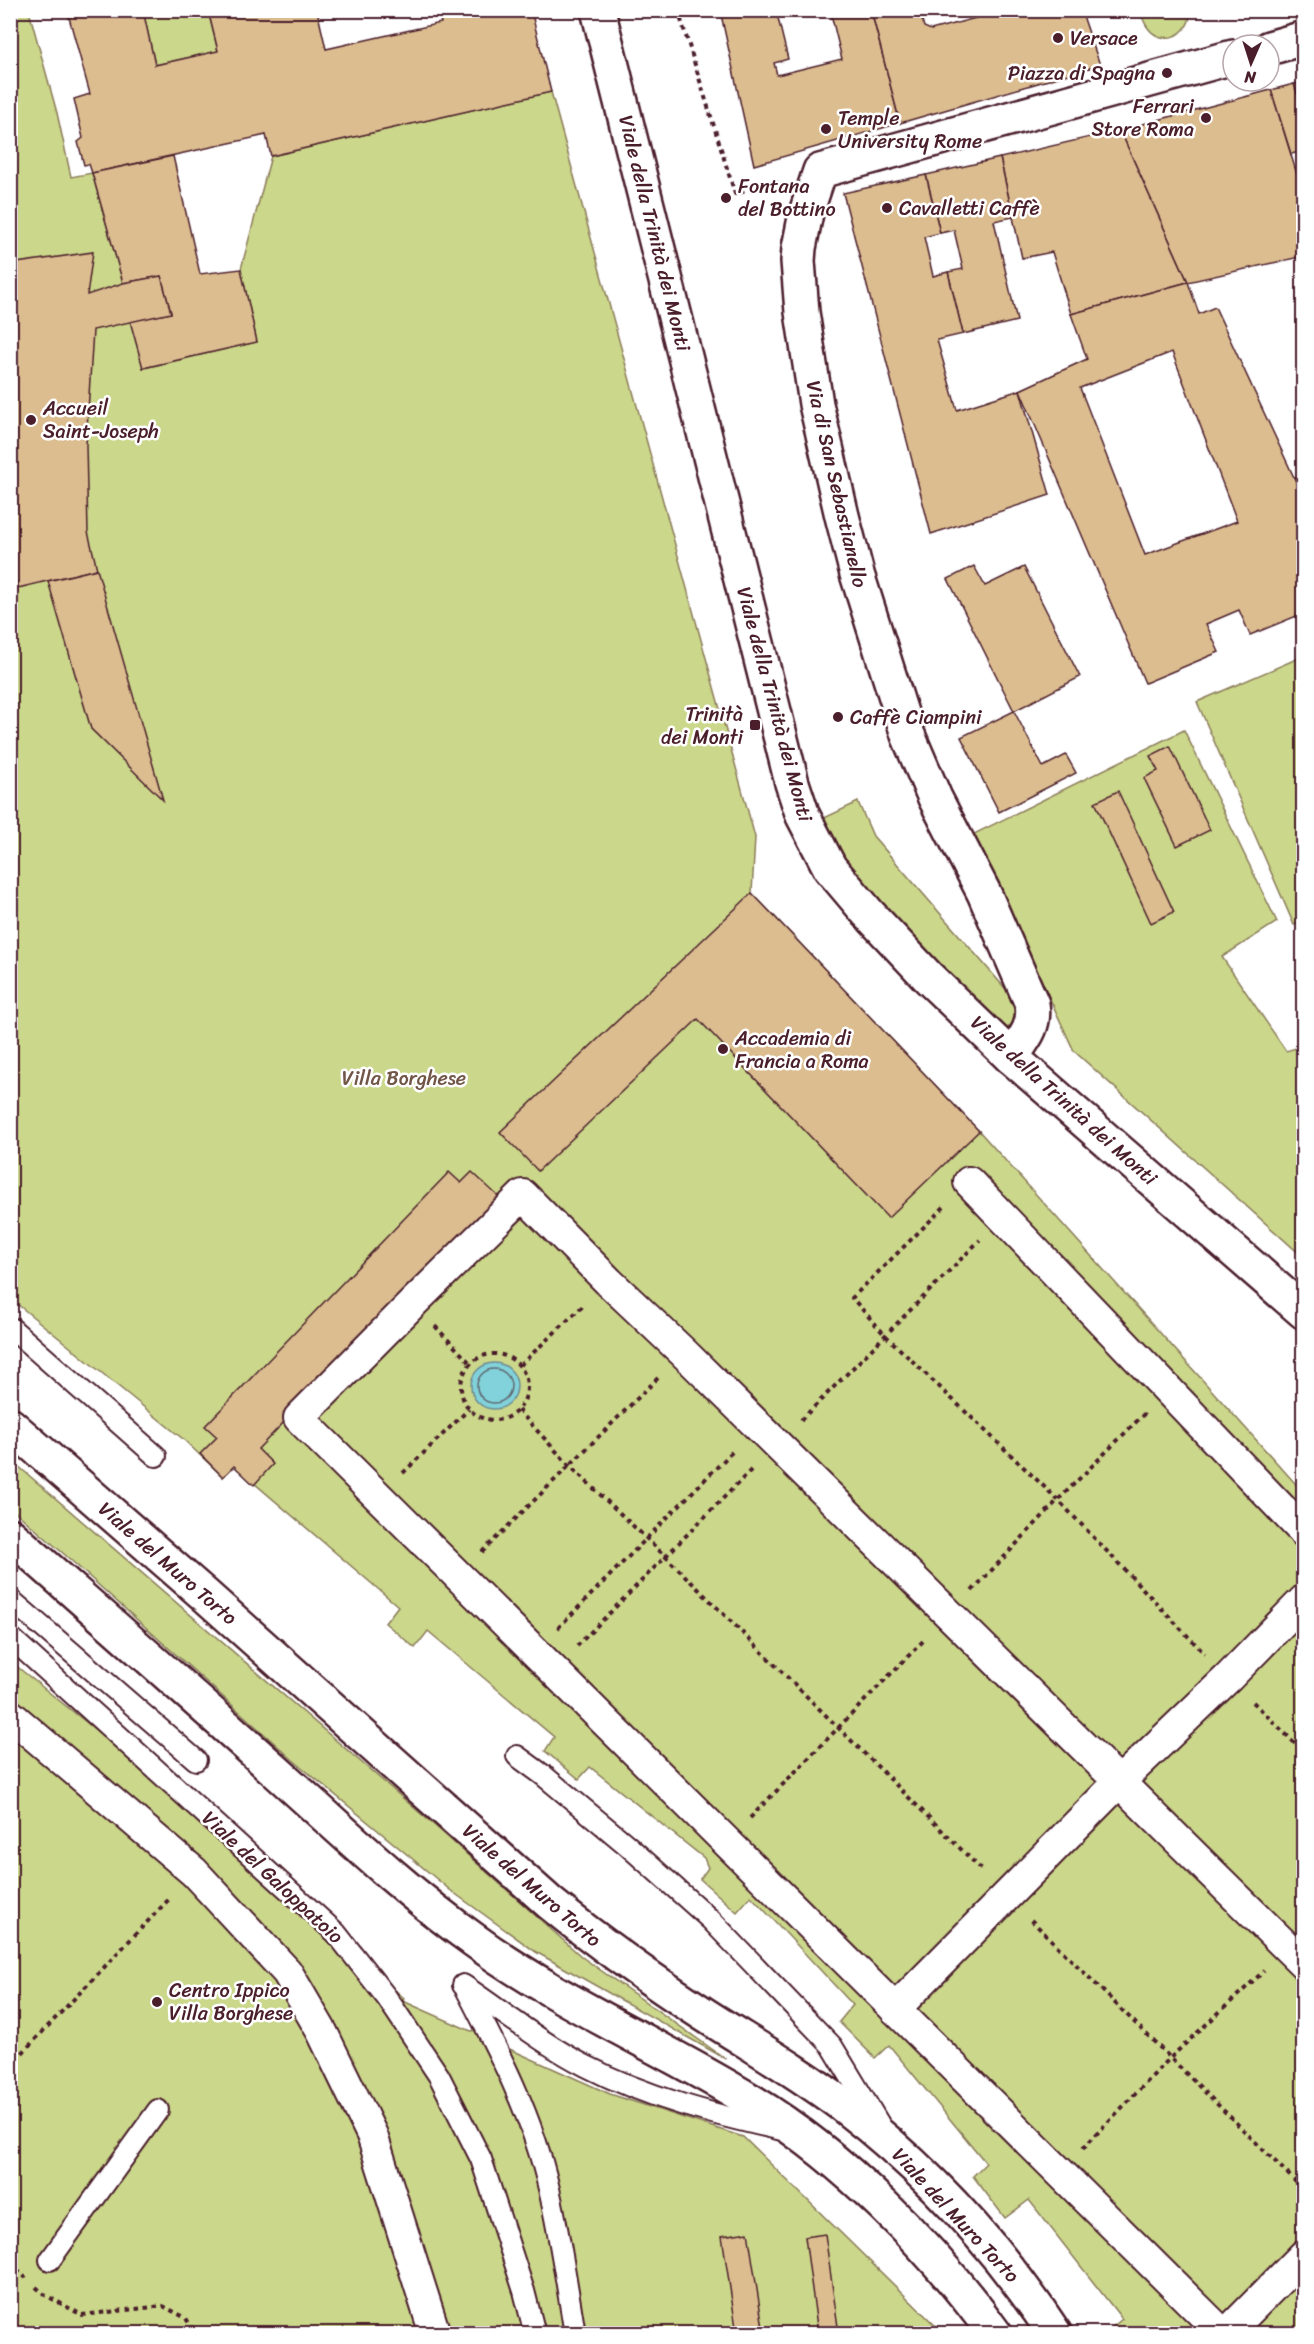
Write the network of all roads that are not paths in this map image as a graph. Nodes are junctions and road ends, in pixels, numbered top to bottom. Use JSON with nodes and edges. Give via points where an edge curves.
{"nodes":[{"id":1,"x":598,"y":10,"type":"edge"},
{"id":2,"x":1304,"y":39,"type":"edge"},
{"id":3,"x":1281,"y":45,"type":"edge"},
{"id":4,"x":1221,"y":60,"type":"edge"},
{"id":5,"x":1011,"y":1057,"type":"junction"},
{"id":6,"x":969,"y":1182,"type":"road end"},
{"id":7,"x":1304,"y":1312,"type":"edge"},
{"id":8,"x":10,"y":1327,"type":"edge"},
{"id":9,"x":10,"y":1425,"type":"edge"},
{"id":10,"x":156,"y":1456,"type":"dead end"},
{"id":11,"x":1304,"y":1532,"type":"edge"},
{"id":12,"x":10,"y":1535,"type":"edge"},
{"id":13,"x":10,"y":1599,"type":"edge"},
{"id":14,"x":1304,"y":1600,"type":"edge"},
{"id":15,"x":10,"y":1637,"type":"edge"},
{"id":16,"x":10,"y":1715,"type":"edge"},
{"id":17,"x":517,"y":1756,"type":"dead end"},
{"id":18,"x":196,"y":1760,"type":"dead end"},
{"id":19,"x":1118,"y":1783,"type":"junction"},
{"id":20,"x":1296,"y":1956,"type":"edge"},
{"id":21,"x":896,"y":2008,"type":"junction"},
{"id":22,"x":158,"y":2110,"type":"dead end"},
{"id":23,"x":803,"y":2135,"type":"junction"},
{"id":24,"x":891,"y":2145,"type":"junction"},
{"id":25,"x":1304,"y":2256,"type":"edge"},
{"id":26,"x":50,"y":2260,"type":"dead end"},
{"id":27,"x":435,"y":2334,"type":"edge"},
{"id":28,"x":535,"y":2334,"type":"edge"},
{"id":29,"x":575,"y":2334,"type":"edge"},
{"id":30,"x":995,"y":2334,"type":"edge"},
{"id":31,"x":1055,"y":2334,"type":"edge"},
{"id":32,"x":1225,"y":2334,"type":"edge"}],
"edges":[{"from":1,"to":5,"type":"street","name":"Viale della Trinità dei Monti","via":[[803,816],[830,868],[868,913]]},
{"from":2,"to":3,"type":"street"},
{"from":4,"to":5,"type":"street","name":"Via di San Sebastianello","via":[[820,171],[806,213],[799,248],[802,312],[816,404],[851,551],[921,770],[984,893],[1032,1004],[1034,1014],[1029,1033]]},
{"from":5,"to":7,"type":"street","name":"Viale della Trinità dei Monti"},
{"from":6,"to":11,"type":"street"},
{"from":8,"to":10,"type":"lane"},
{"from":9,"to":24,"type":"street","name":"Viale del Muro Torto","via":[[558,1910],[648,1978],[822,2090]]},
{"from":12,"to":23,"type":"street","via":[[363,1850],[474,1941],[529,1977],[750,2100]]},
{"from":13,"to":18,"type":"lane"},
{"from":14,"to":19,"type":"street"},
{"from":15,"to":28,"type":"lane","name":"Viale del Galoppatoio","via":[[336,1933],[387,1998],[439,2076],[481,2159]]},
{"from":16,"to":27,"type":"street","via":[[194,1872],[286,1972],[322,2032],[372,2135]]},
{"from":17,"to":24,"type":"lane","via":[[627,1845],[711,1920],[832,2046]]},
{"from":19,"to":20,"type":"street"},
{"from":19,"to":21,"type":"street"},
{"from":19,"to":21,"type":"street","via":[[523,1195],[299,1418]]},
{"from":21,"to":32,"type":"street"},
{"from":22,"to":26,"type":"lane"},
{"from":23,"to":29,"type":"lane","via":[[716,2115],[621,2082],[585,2066],[463,1985],[505,2064],[538,2150],[549,2188]]},
{"from":23,"to":30,"type":"street","via":[[904,2227]]},
{"from":24,"to":31,"type":"street","name":"Viale del Muro Torto","via":[[997,2254]]},
{"from":25,"to":32,"type":"street"}]}
